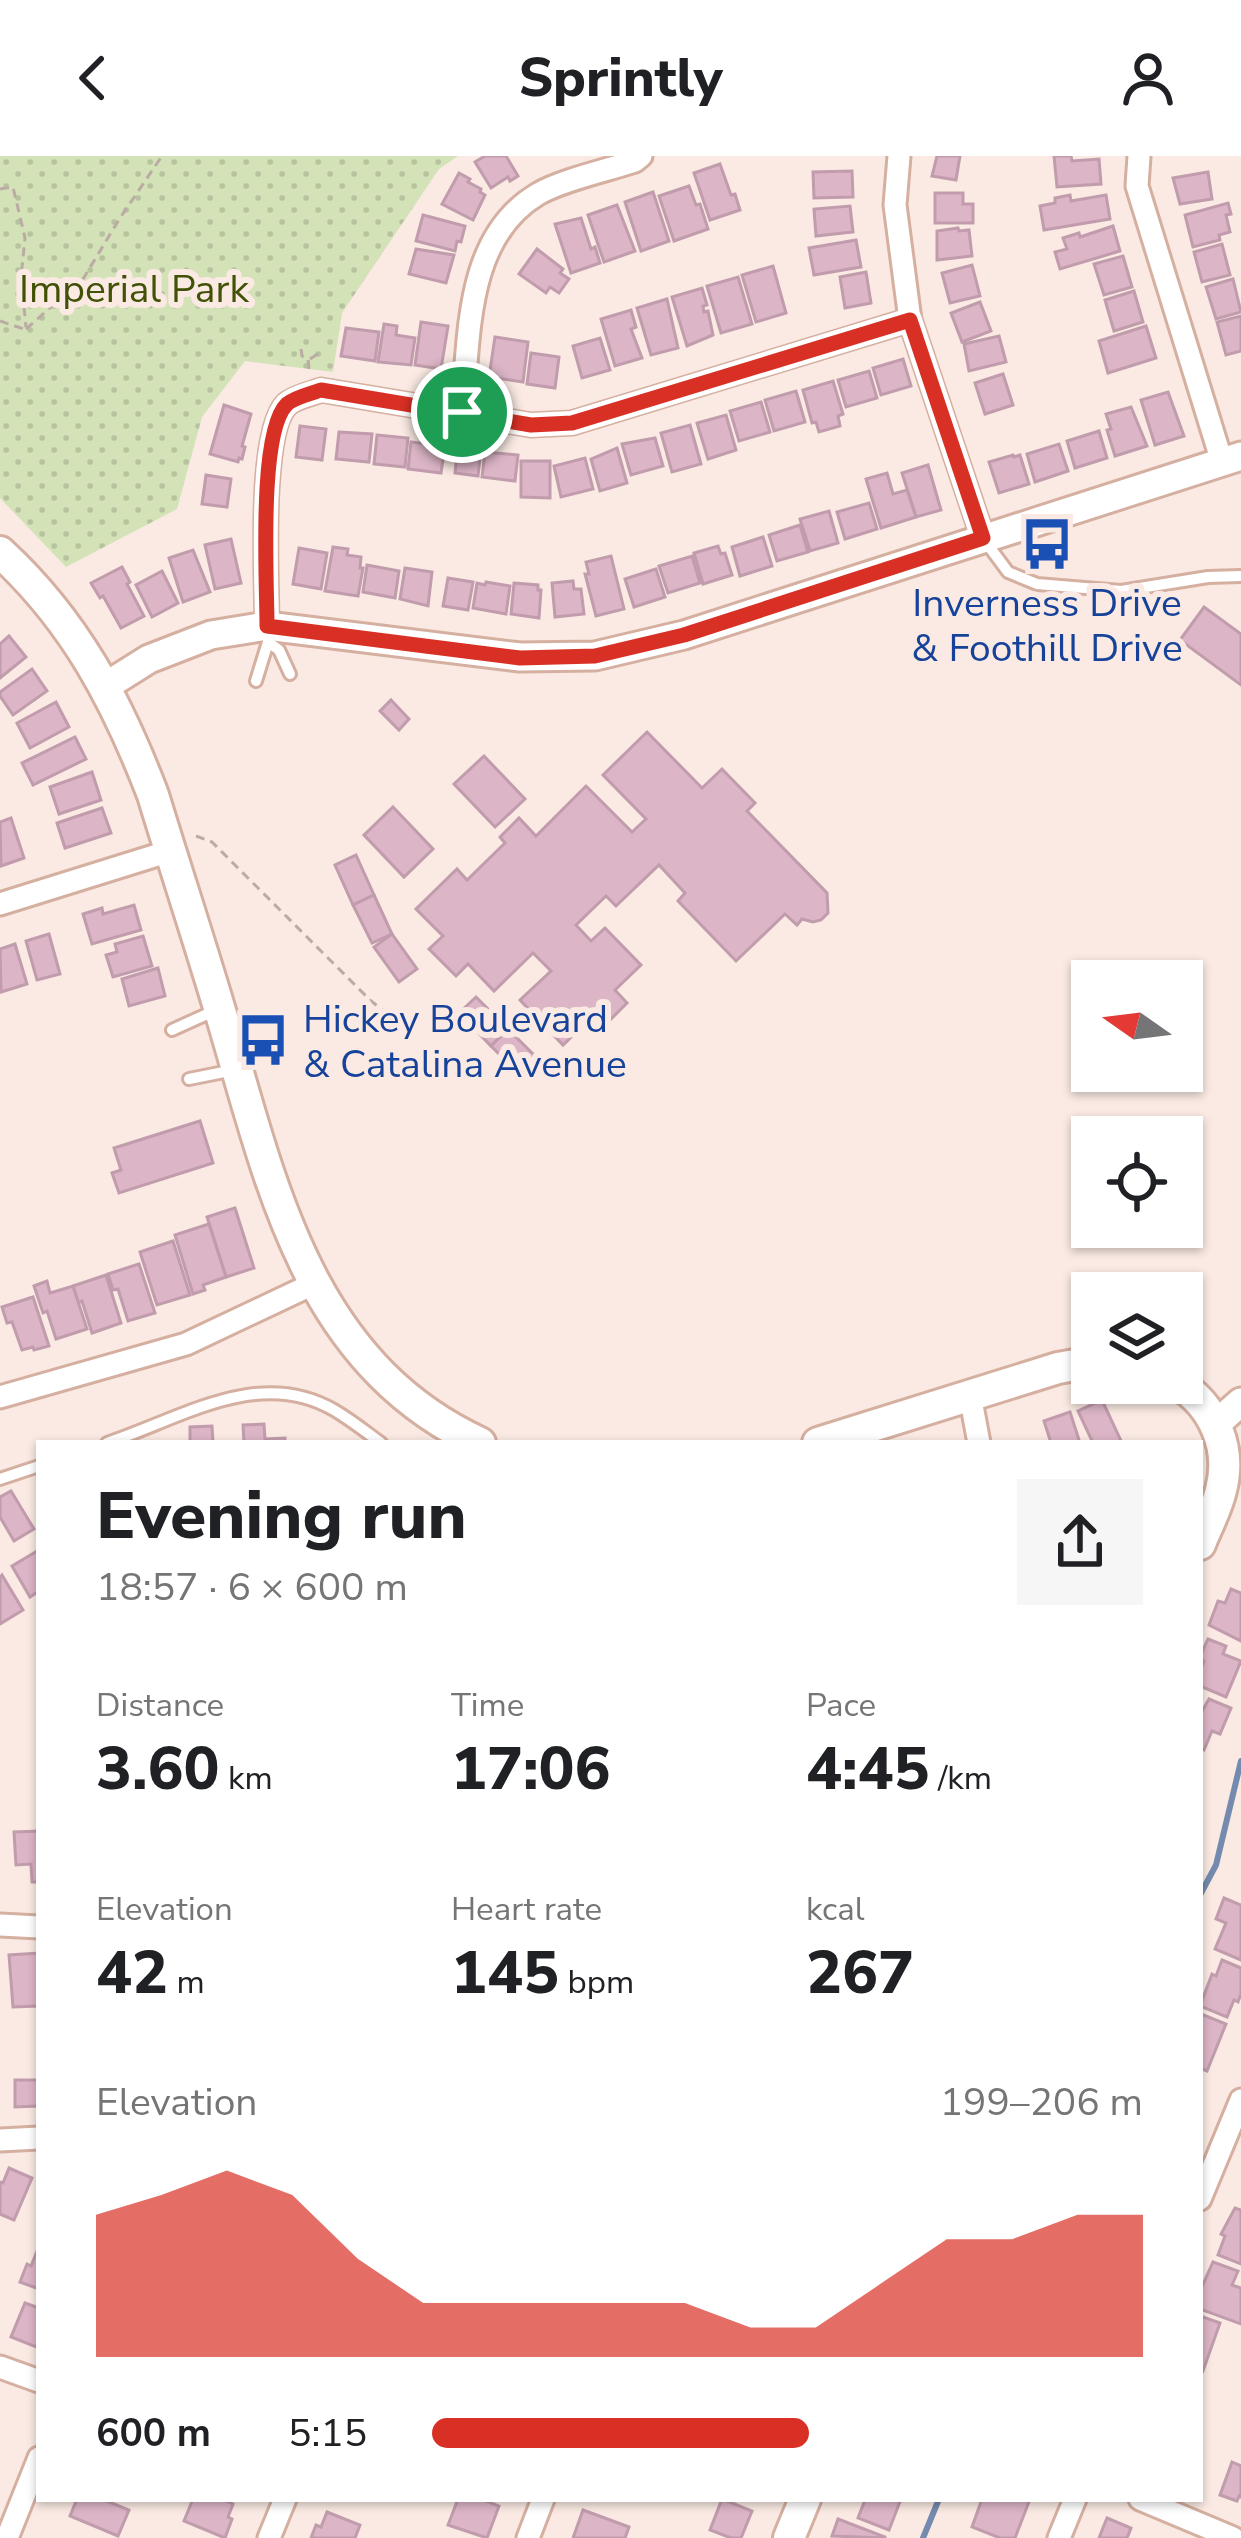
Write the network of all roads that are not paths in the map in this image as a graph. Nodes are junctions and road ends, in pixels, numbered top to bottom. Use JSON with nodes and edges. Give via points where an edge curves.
{"nodes":[{"id":1,"x":641,"y":156,"type":"edge"},
{"id":2,"x":899,"y":156,"type":"edge"},
{"id":3,"x":1139,"y":156,"type":"edge"},
{"id":4,"x":910,"y":320,"type":"junction"},
{"id":5,"x":462,"y":412,"type":"junction"},
{"id":6,"x":1232,"y":459,"type":"edge"},
{"id":7,"x":983,"y":538,"type":"junction"},
{"id":8,"x":0,"y":552,"type":"edge"},
{"id":9,"x":1241,"y":577,"type":"edge"},
{"id":10,"x":267,"y":634,"type":"junction"},
{"id":11,"x":290,"y":674,"type":"dead end"},
{"id":12,"x":256,"y":681,"type":"dead end"},
{"id":13,"x":106,"y":686,"type":"junction"},
{"id":14,"x":183,"y":843,"type":"junction"},
{"id":15,"x":0,"y":904,"type":"edge"},
{"id":16,"x":219,"y":1009,"type":"junction"},
{"id":17,"x":172,"y":1030,"type":"dead end"},
{"id":18,"x":237,"y":1069,"type":"junction"},
{"id":19,"x":189,"y":1079,"type":"dead end"},
{"id":20,"x":313,"y":1284,"type":"junction"},
{"id":21,"x":1071,"y":1366,"type":"edge"},
{"id":22,"x":970,"y":1395,"type":"junction"},
{"id":23,"x":0,"y":1397,"type":"edge"},
{"id":24,"x":1241,"y":1402,"type":"edge"},
{"id":25,"x":1203,"y":1404,"type":"edge"},
{"id":26,"x":1216,"y":1424,"type":"junction"},
{"id":27,"x":880,"y":1434,"type":"edge"},
{"id":28,"x":115,"y":1440,"type":"edge"},
{"id":29,"x":377,"y":1440,"type":"edge"},
{"id":30,"x":475,"y":1440,"type":"edge"},
{"id":31,"x":839,"y":1440,"type":"edge"},
{"id":32,"x":978,"y":1440,"type":"edge"},
{"id":33,"x":36,"y":1467,"type":"edge"},
{"id":34,"x":0,"y":1479,"type":"edge"},
{"id":35,"x":1231,"y":1497,"type":"edge"},
{"id":36,"x":1203,"y":1539,"type":"edge"},
{"id":37,"x":0,"y":1925,"type":"edge"},
{"id":38,"x":36,"y":1927,"type":"edge"},
{"id":39,"x":1241,"y":2100,"type":"edge"},
{"id":40,"x":36,"y":2138,"type":"edge"},
{"id":41,"x":0,"y":2140,"type":"edge"},
{"id":42,"x":1203,"y":2192,"type":"edge"},
{"id":43,"x":0,"y":2367,"type":"edge"},
{"id":44,"x":36,"y":2380,"type":"edge"},
{"id":45,"x":36,"y":2466,"type":"edge"},
{"id":46,"x":284,"y":2502,"type":"edge"},
{"id":47,"x":542,"y":2502,"type":"edge"},
{"id":48,"x":804,"y":2502,"type":"edge"},
{"id":49,"x":1074,"y":2502,"type":"edge"},
{"id":50,"x":1148,"y":2502,"type":"edge"},
{"id":51,"x":7,"y":2538,"type":"edge"},
{"id":52,"x":268,"y":2538,"type":"edge"},
{"id":53,"x":528,"y":2538,"type":"edge"},
{"id":54,"x":789,"y":2538,"type":"edge"},
{"id":55,"x":1059,"y":2538,"type":"edge"},
{"id":56,"x":1233,"y":2538,"type":"edge"}],
"edges":[{"from":1,"to":5,"type":"street","via":[[542,191],[511,213],[483,259]]},
{"from":2,"to":4,"type":"street","via":[[895,205]]},
{"from":3,"to":6,"type":"street","via":[[1138,187]]},
{"from":4,"to":5,"type":"street","via":[[572,423],[531,425]]},
{"from":4,"to":7,"type":"street"},
{"from":5,"to":10,"type":"street","via":[[321,390],[289,401],[274,422],[267,494]]},
{"from":6,"to":7,"type":"street"},
{"from":7,"to":9,"type":"lane","via":[[1008,572],[1037,584],[1120,591]]},
{"from":7,"to":10,"type":"street","via":[[595,656],[520,658]]},
{"from":8,"to":13,"type":"main road"},
{"from":10,"to":11,"type":"lane"},
{"from":10,"to":12,"type":"lane"},
{"from":10,"to":13,"type":"street","via":[[211,635]]},
{"from":13,"to":14,"type":"main road"},
{"from":14,"to":15,"type":"street"},
{"from":14,"to":16,"type":"main road"},
{"from":16,"to":17,"type":"lane"},
{"from":16,"to":18,"type":"main road"},
{"from":18,"to":19,"type":"lane"},
{"from":18,"to":20,"type":"main road","via":[[275,1196]]},
{"from":20,"to":23,"type":"street","via":[[186,1344]]},
{"from":20,"to":30,"type":"main road","via":[[383,1375]]},
{"from":21,"to":22,"type":"main road"},
{"from":22,"to":27,"type":"main road"},
{"from":22,"to":32,"type":"street"},
{"from":24,"to":26,"type":"street"},
{"from":25,"to":26,"type":"main road"},
{"from":26,"to":35,"type":"main road"},
{"from":27,"to":31,"type":"main road"},
{"from":28,"to":29,"type":"lane","via":[[256,1391],[332,1408]]},
{"from":33,"to":34,"type":"lane"},
{"from":35,"to":36,"type":"main road"},
{"from":37,"to":38,"type":"street"},
{"from":39,"to":42,"type":"street"},
{"from":40,"to":41,"type":"street"},
{"from":43,"to":44,"type":"street"},
{"from":45,"to":51,"type":"street"},
{"from":46,"to":52,"type":"street"},
{"from":47,"to":53,"type":"street"},
{"from":48,"to":54,"type":"main road"},
{"from":49,"to":55,"type":"street"},
{"from":50,"to":56,"type":"street"}]}
